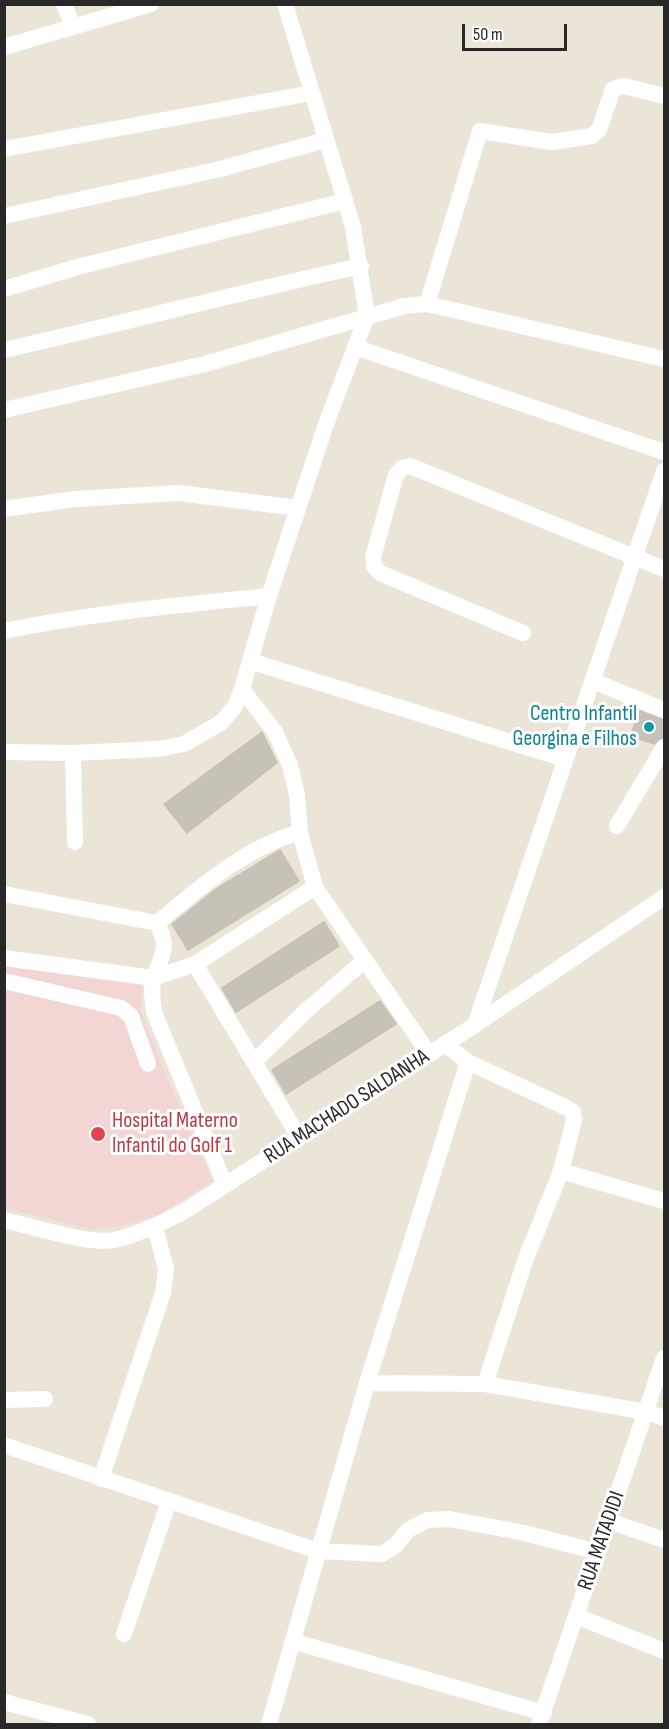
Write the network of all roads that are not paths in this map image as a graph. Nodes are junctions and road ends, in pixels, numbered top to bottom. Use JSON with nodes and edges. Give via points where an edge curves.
{"nodes":[{"id":1,"x":64,"y":4,"type":"edge"},
{"id":2,"x":151,"y":4,"type":"edge"},
{"id":3,"x":285,"y":4,"type":"edge"},
{"id":4,"x":73,"y":27,"type":"junction"},
{"id":5,"x":4,"y":47,"type":"edge"},
{"id":6,"x":312,"y":93,"type":"junction"},
{"id":7,"x":664,"y":96,"type":"edge"},
{"id":8,"x":326,"y":140,"type":"junction"},
{"id":9,"x":4,"y":149,"type":"edge"},
{"id":10,"x":345,"y":201,"type":"junction"},
{"id":11,"x":4,"y":216,"type":"edge"},
{"id":12,"x":361,"y":266,"type":"junction"},
{"id":13,"x":4,"y":289,"type":"edge"},
{"id":14,"x":427,"y":304,"type":"junction"},
{"id":15,"x":367,"y":316,"type":"junction"},
{"id":16,"x":355,"y":347,"type":"junction"},
{"id":17,"x":4,"y":350,"type":"edge"},
{"id":18,"x":664,"y":359,"type":"edge"},
{"id":19,"x":4,"y":410,"type":"edge"},
{"id":20,"x":664,"y":452,"type":"edge"},
{"id":21,"x":664,"y":471,"type":"edge"},
{"id":22,"x":298,"y":508,"type":"junction"},
{"id":23,"x":4,"y":509,"type":"edge"},
{"id":24,"x":664,"y":515,"type":"edge"},
{"id":25,"x":647,"y":516,"type":"junction"},
{"id":26,"x":634,"y":556,"type":"junction"},
{"id":27,"x":664,"y":569,"type":"edge"},
{"id":28,"x":269,"y":596,"type":"junction"},
{"id":29,"x":4,"y":631,"type":"edge"},
{"id":30,"x":524,"y":633,"type":"dead end"},
{"id":31,"x":250,"y":661,"type":"junction"},
{"id":32,"x":593,"y":681,"type":"junction"},
{"id":33,"x":242,"y":689,"type":"junction"},
{"id":34,"x":664,"y":710,"type":"edge"},
{"id":35,"x":664,"y":747,"type":"edge"},
{"id":36,"x":4,"y":752,"type":"edge"},
{"id":37,"x":73,"y":753,"type":"junction"},
{"id":38,"x":565,"y":759,"type":"junction"},
{"id":39,"x":617,"y":826,"type":"dead end"},
{"id":40,"x":300,"y":831,"type":"junction"},
{"id":41,"x":75,"y":842,"type":"dead end"},
{"id":42,"x":315,"y":887,"type":"junction"},
{"id":43,"x":4,"y":894,"type":"edge"},
{"id":44,"x":664,"y":897,"type":"edge"},
{"id":45,"x":157,"y":923,"type":"junction"},
{"id":46,"x":4,"y":958,"type":"edge"},
{"id":47,"x":365,"y":960,"type":"junction"},
{"id":48,"x":195,"y":964,"type":"junction"},
{"id":49,"x":154,"y":978,"type":"junction"},
{"id":50,"x":4,"y":981,"type":"edge"},
{"id":51,"x":475,"y":1025,"type":"junction"},
{"id":52,"x":445,"y":1044,"type":"junction"},
{"id":53,"x":429,"y":1054,"type":"junction"},
{"id":54,"x":254,"y":1062,"type":"junction"},
{"id":55,"x":468,"y":1062,"type":"junction"},
{"id":56,"x":148,"y":1064,"type":"dead end"},
{"id":57,"x":299,"y":1137,"type":"junction"},
{"id":58,"x":561,"y":1171,"type":"junction"},
{"id":59,"x":225,"y":1185,"type":"junction"},
{"id":60,"x":664,"y":1201,"type":"edge"},
{"id":61,"x":4,"y":1220,"type":"edge"},
{"id":62,"x":155,"y":1227,"type":"junction"},
{"id":63,"x":664,"y":1358,"type":"edge"},
{"id":64,"x":367,"y":1383,"type":"junction"},
{"id":65,"x":485,"y":1384,"type":"junction"},
{"id":66,"x":45,"y":1399,"type":"dead end"},
{"id":67,"x":4,"y":1400,"type":"edge"},
{"id":68,"x":647,"y":1412,"type":"junction"},
{"id":69,"x":664,"y":1418,"type":"edge"},
{"id":70,"x":4,"y":1445,"type":"edge"},
{"id":71,"x":101,"y":1479,"type":"junction"},
{"id":72,"x":169,"y":1501,"type":"junction"},
{"id":73,"x":609,"y":1521,"type":"junction"},
{"id":74,"x":664,"y":1540,"type":"edge"},
{"id":75,"x":318,"y":1551,"type":"junction"},
{"id":76,"x":597,"y":1552,"type":"junction"},
{"id":77,"x":576,"y":1616,"type":"junction"},
{"id":78,"x":123,"y":1634,"type":"dead end"},
{"id":79,"x":295,"y":1642,"type":"junction"},
{"id":80,"x":664,"y":1651,"type":"edge"},
{"id":81,"x":4,"y":1702,"type":"edge"},
{"id":82,"x":542,"y":1719,"type":"edge"},
{"id":83,"x":57,"y":1720,"type":"edge"},
{"id":84,"x":87,"y":1725,"type":"edge"},
{"id":85,"x":269,"y":1725,"type":"edge"}],
"edges":[{"from":1,"to":4,"type":"street"},
{"from":2,"to":4,"type":"street"},
{"from":3,"to":6,"type":"street"},
{"from":4,"to":5,"type":"street"},
{"from":6,"to":8,"type":"street"},
{"from":6,"to":9,"type":"street"},
{"from":7,"to":14,"type":"street","via":[[624,86],[613,89],[599,130],[592,136],[552,142],[480,131]]},
{"from":8,"to":10,"type":"street"},
{"from":8,"to":11,"type":"street","via":[[216,170]]},
{"from":10,"to":12,"type":"street"},
{"from":10,"to":13,"type":"street","via":[[81,266]]},
{"from":12,"to":15,"type":"street"},
{"from":12,"to":17,"type":"street"},
{"from":14,"to":15,"type":"street"},
{"from":14,"to":18,"type":"street"},
{"from":15,"to":16,"type":"street"},
{"from":15,"to":19,"type":"street","via":[[205,364]]},
{"from":16,"to":20,"type":"street"},
{"from":16,"to":22,"type":"street"},
{"from":21,"to":25,"type":"street"},
{"from":22,"to":23,"type":"street","via":[[179,493],[75,499]]},
{"from":22,"to":28,"type":"street"},
{"from":24,"to":25,"type":"street"},
{"from":25,"to":26,"type":"street"},
{"from":26,"to":27,"type":"street"},
{"from":26,"to":30,"type":"street","via":[[410,466],[402,468],[396,475],[373,557],[374,566],[380,573]]},
{"from":26,"to":32,"type":"street"},
{"from":28,"to":29,"type":"street","via":[[146,608]]},
{"from":28,"to":31,"type":"street"},
{"from":31,"to":33,"type":"street"},
{"from":31,"to":38,"type":"street"},
{"from":32,"to":34,"type":"street"},
{"from":32,"to":38,"type":"street"},
{"from":33,"to":37,"type":"street","via":[[222,722],[184,744]]},
{"from":33,"to":40,"type":"street","via":[[276,732],[290,765]]},
{"from":35,"to":39,"type":"street"},
{"from":36,"to":37,"type":"street"},
{"from":37,"to":41,"type":"street"},
{"from":38,"to":51,"type":"street"},
{"from":40,"to":42,"type":"street"},
{"from":40,"to":45,"type":"street","via":[[237,859]]},
{"from":42,"to":47,"type":"street"},
{"from":42,"to":48,"type":"street"},
{"from":43,"to":45,"type":"street"},
{"from":44,"to":51,"type":"street","name":"RUA MACHADO SALDANHA"},
{"from":45,"to":49,"type":"street","via":[[165,939],[163,958]]},
{"from":46,"to":49,"type":"street"},
{"from":47,"to":53,"type":"street"},
{"from":47,"to":54,"type":"street"},
{"from":48,"to":49,"type":"street"},
{"from":48,"to":54,"type":"street"},
{"from":49,"to":59,"type":"street","via":[[154,1012]]},
{"from":50,"to":56,"type":"street","via":[[121,1008],[131,1016]]},
{"from":51,"to":52,"type":"street","name":"RUA MACHADO SALDANHA"},
{"from":52,"to":53,"type":"street","name":"RUA MACHADO SALDANHA"},
{"from":52,"to":55,"type":"street"},
{"from":53,"to":57,"type":"street","name":"RUA MACHADO SALDANHA"},
{"from":54,"to":57,"type":"street"},
{"from":55,"to":58,"type":"street","via":[[573,1113]]},
{"from":55,"to":64,"type":"street"},
{"from":57,"to":59,"type":"street","name":"RUA MACHADO SALDANHA"},
{"from":58,"to":60,"type":"street"},
{"from":58,"to":65,"type":"street","via":[[525,1261]]},
{"from":59,"to":62,"type":"street","name":"RUA MACHADO SALDANHA"},
{"from":61,"to":62,"type":"street","name":"RUA MACHADO SALDANHA","via":[[81,1238],[112,1240]]},
{"from":62,"to":71,"type":"street","via":[[166,1269],[163,1293]]},
{"from":63,"to":68,"type":"street","name":"RUA MATADIDI"},
{"from":64,"to":65,"type":"street"},
{"from":64,"to":75,"type":"street"},
{"from":65,"to":68,"type":"street"},
{"from":66,"to":67,"type":"street"},
{"from":68,"to":69,"type":"street"},
{"from":68,"to":73,"type":"street","name":"RUA MATADIDI"},
{"from":70,"to":71,"type":"street"},
{"from":71,"to":72,"type":"street"},
{"from":72,"to":75,"type":"street"},
{"from":72,"to":78,"type":"street"},
{"from":73,"to":74,"type":"street"},
{"from":73,"to":76,"type":"street","name":"RUA MATADIDI"},
{"from":75,"to":76,"type":"street","via":[[382,1554],[408,1530],[427,1520],[449,1519]]},
{"from":75,"to":79,"type":"street"},
{"from":76,"to":77,"type":"street","name":"RUA MATADIDI"},
{"from":77,"to":80,"type":"street"},
{"from":77,"to":82,"type":"street","name":"RUA MATADIDI"},
{"from":79,"to":82,"type":"street"},
{"from":79,"to":85,"type":"street"},
{"from":81,"to":83,"type":"street"},
{"from":83,"to":84,"type":"street"}]}
